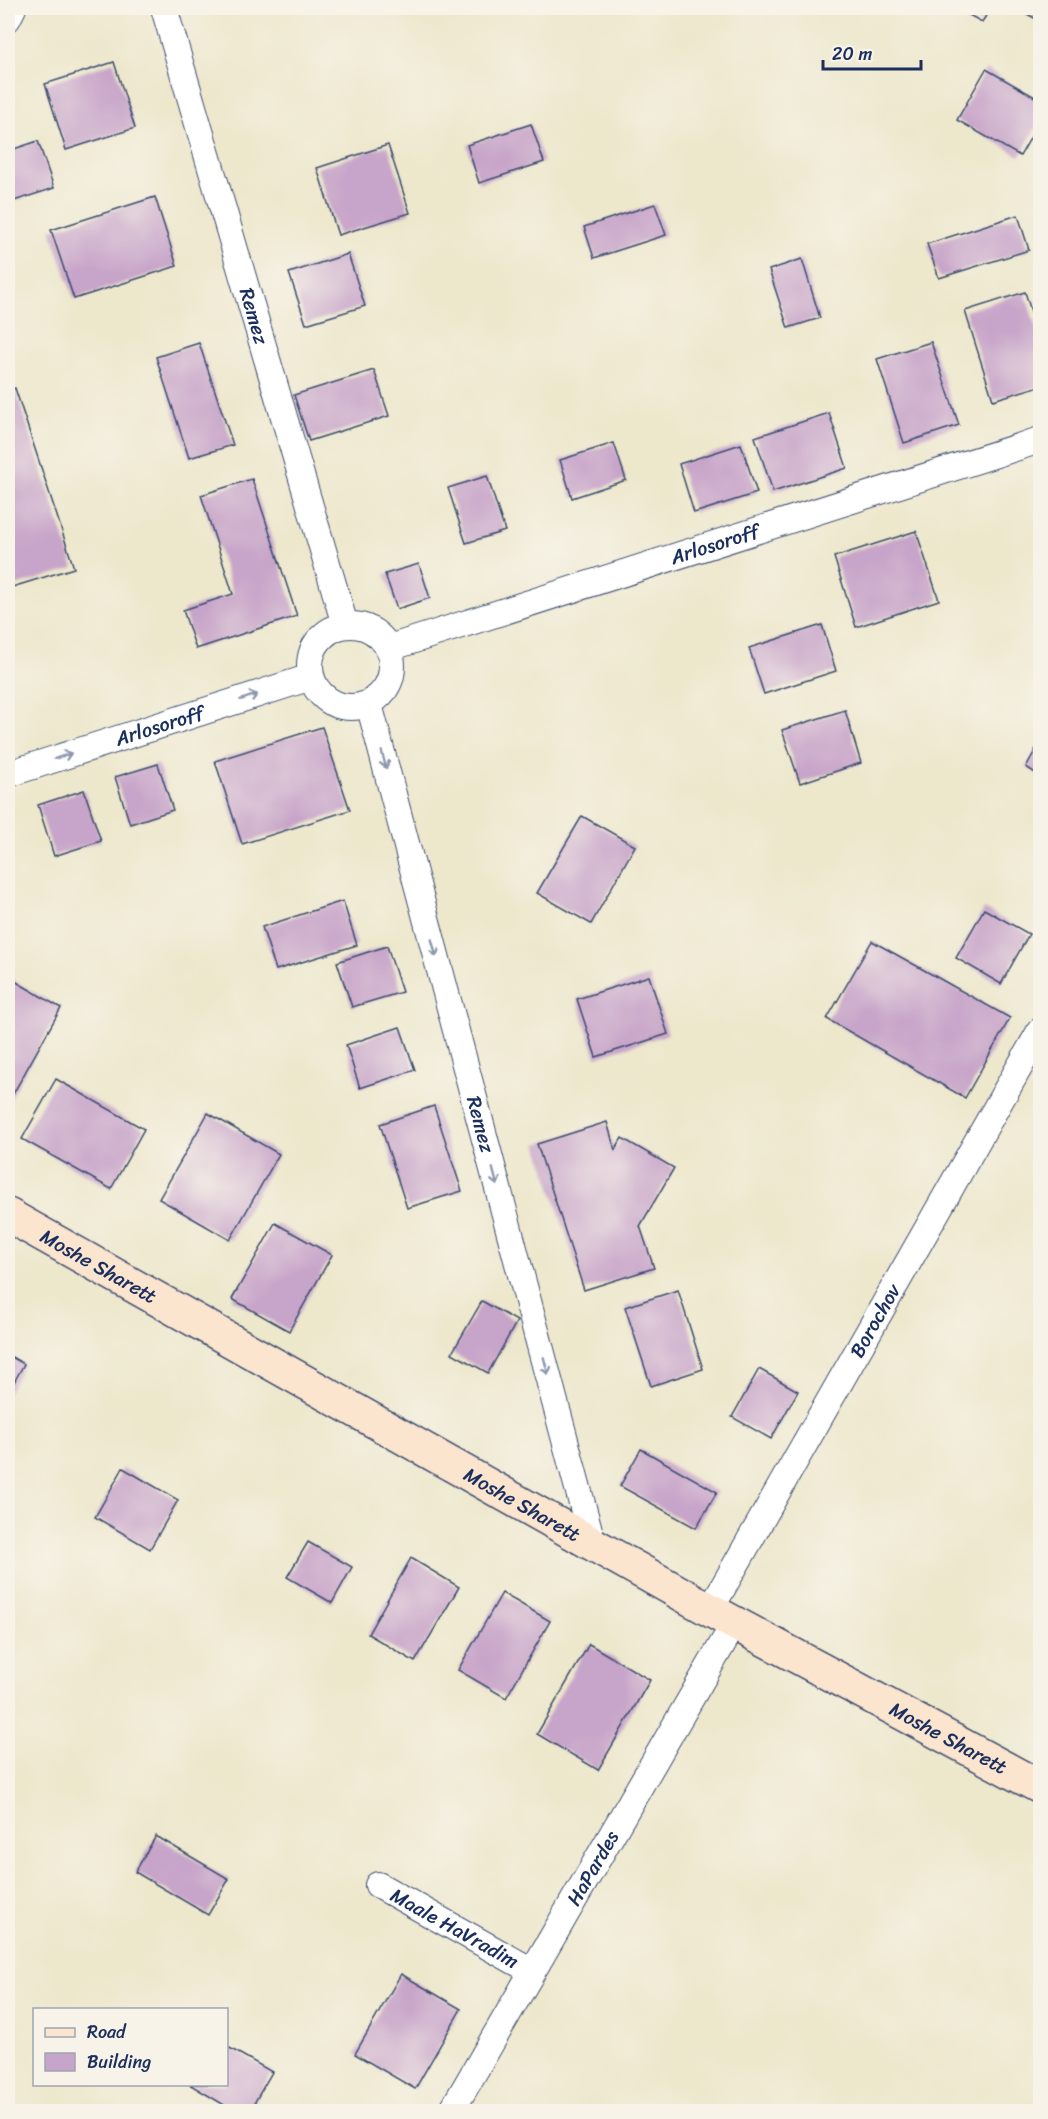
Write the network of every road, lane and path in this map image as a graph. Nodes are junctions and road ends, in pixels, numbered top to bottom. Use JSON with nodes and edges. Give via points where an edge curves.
{"nodes":[{"id":1,"x":13,"y":8,"type":"edge"},
{"id":2,"x":164,"y":8,"type":"edge"},
{"id":3,"x":8,"y":18,"type":"edge"},
{"id":4,"x":1041,"y":441,"type":"edge"},
{"id":5,"x":345,"y":625,"type":"junction"},
{"id":6,"x":389,"y":648,"type":"junction"},
{"id":7,"x":311,"y":677,"type":"junction"},
{"id":8,"x":369,"y":704,"type":"junction"},
{"id":9,"x":8,"y":774,"type":"edge"},
{"id":10,"x":1041,"y":1031,"type":"edge"},
{"id":11,"x":8,"y":1215,"type":"edge"},
{"id":12,"x":593,"y":1545,"type":"junction"},
{"id":13,"x":722,"y":1617,"type":"junction"},
{"id":14,"x":1041,"y":1787,"type":"edge"},
{"id":15,"x":378,"y":1885,"type":"dead end"},
{"id":16,"x":532,"y":1971,"type":"junction"},
{"id":17,"x":452,"y":2112,"type":"edge"}],
"edges":[{"from":1,"to":3,"type":"street"},
{"from":2,"to":5,"type":"street","name":"Remez"},
{"from":4,"to":6,"type":"street","name":"Arlosoroff"},
{"from":5,"to":6,"type":"street","via":[[371,629]]},
{"from":5,"to":7,"type":"street","via":[[321,637],[313,649]]},
{"from":6,"to":8,"type":"street","via":[[392,674],[388,686]]},
{"from":7,"to":8,"type":"street","via":[[327,700],[340,706]]},
{"from":9,"to":7,"type":"street","name":"Arlosoroff","one_way":true},
{"from":8,"to":12,"type":"street","name":"Remez","one_way":true},
{"from":10,"to":13,"type":"street","name":"Borochov"},
{"from":11,"to":12,"type":"street","name":"Moshe Sharett"},
{"from":12,"to":13,"type":"street","name":"Moshe Sharett"},
{"from":13,"to":14,"type":"street","name":"Moshe Sharett"},
{"from":13,"to":16,"type":"street","name":"HaPardes"},
{"from":15,"to":16,"type":"street","name":"Maale HaVradim"},
{"from":16,"to":17,"type":"street","name":"HaPardes"}]}
